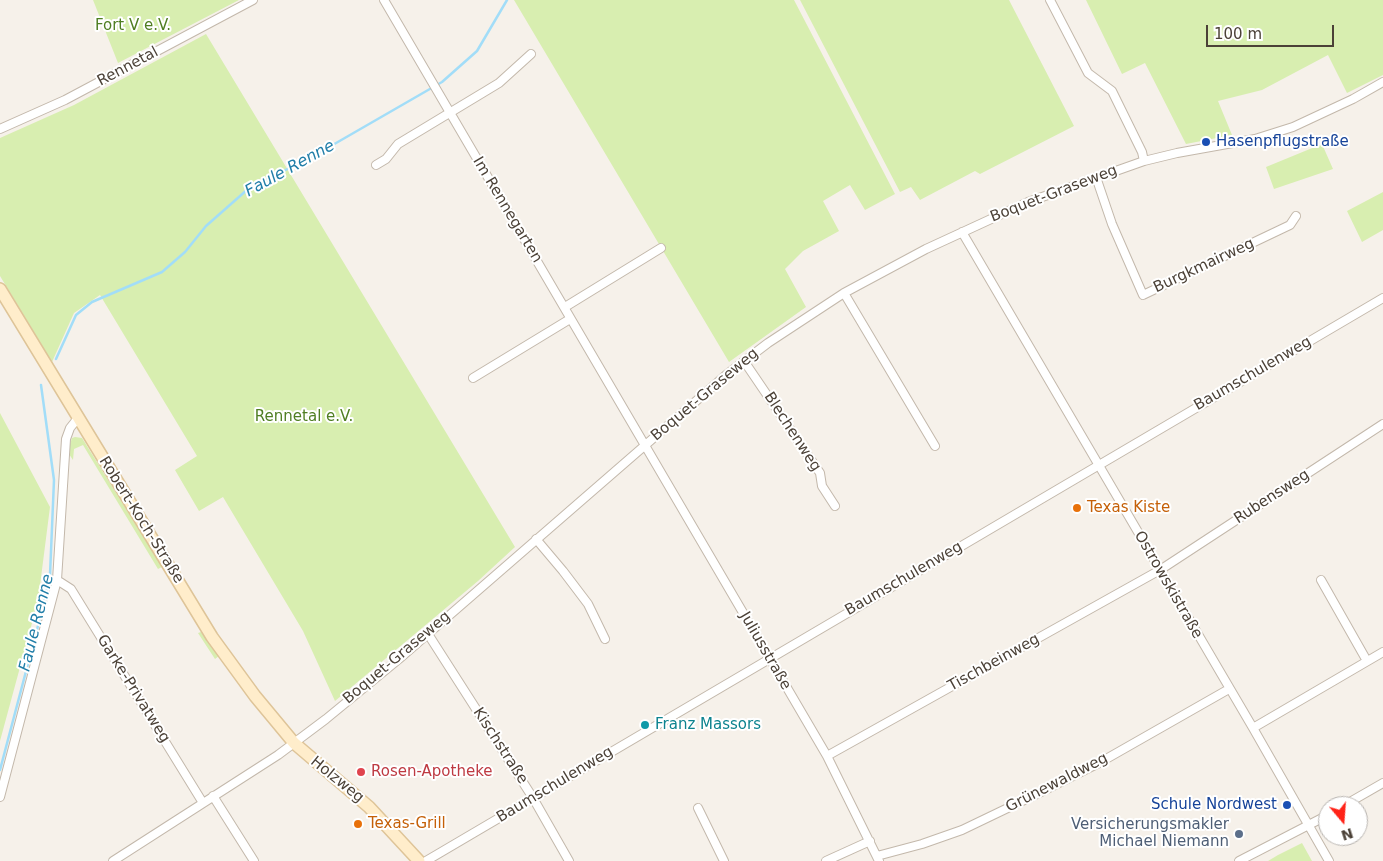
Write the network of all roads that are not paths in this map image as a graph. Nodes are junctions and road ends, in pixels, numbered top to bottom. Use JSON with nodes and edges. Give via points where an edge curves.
{"nodes":[{"id":1,"x":253,"y":0,"type":"edge"},
{"id":2,"x":384,"y":0,"type":"edge"},
{"id":3,"x":1050,"y":0,"type":"edge"},
{"id":4,"x":531,"y":54,"type":"dead end"},
{"id":5,"x":1383,"y":82,"type":"edge"},
{"id":6,"x":450,"y":113,"type":"junction"},
{"id":7,"x":0,"y":129,"type":"edge"},
{"id":8,"x":1144,"y":161,"type":"junction"},
{"id":9,"x":376,"y":165,"type":"dead end"},
{"id":10,"x":1096,"y":177,"type":"junction"},
{"id":11,"x":1296,"y":216,"type":"dead end"},
{"id":12,"x":962,"y":232,"type":"junction"},
{"id":13,"x":661,"y":248,"type":"dead end"},
{"id":14,"x":0,"y":289,"type":"edge"},
{"id":15,"x":844,"y":293,"type":"junction"},
{"id":16,"x":1383,"y":298,"type":"edge"},
{"id":17,"x":565,"y":307,"type":"junction"},
{"id":18,"x":570,"y":319,"type":"junction"},
{"id":19,"x":744,"y":361,"type":"junction"},
{"id":20,"x":473,"y":378,"type":"dead end"},
{"id":21,"x":78,"y":418,"type":"junction"},
{"id":22,"x":1383,"y":424,"type":"edge"},
{"id":23,"x":644,"y":445,"type":"junction"},
{"id":24,"x":935,"y":446,"type":"dead end"},
{"id":25,"x":1097,"y":465,"type":"junction"},
{"id":26,"x":834,"y":506,"type":"dead end"},
{"id":27,"x":536,"y":539,"type":"junction"},
{"id":28,"x":1160,"y":570,"type":"junction"},
{"id":29,"x":58,"y":580,"type":"junction"},
{"id":30,"x":1320,"y":580,"type":"dead end"},
{"id":31,"x":428,"y":634,"type":"junction"},
{"id":32,"x":605,"y":639,"type":"dead end"},
{"id":33,"x":1383,"y":652,"type":"edge"},
{"id":34,"x":769,"y":658,"type":"junction"},
{"id":35,"x":1367,"y":661,"type":"junction"},
{"id":36,"x":1229,"y":689,"type":"junction"},
{"id":37,"x":1253,"y":728,"type":"junction"},
{"id":38,"x":294,"y":743,"type":"junction"},
{"id":39,"x":827,"y":756,"type":"junction"},
{"id":40,"x":1383,"y":782,"type":"edge"},
{"id":41,"x":214,"y":796,"type":"junction"},
{"id":42,"x":1360,"y":796,"type":"edge"},
{"id":43,"x":0,"y":797,"type":"edge"},
{"id":44,"x":533,"y":798,"type":"junction"},
{"id":45,"x":203,"y":803,"type":"junction"},
{"id":46,"x":698,"y":808,"type":"dead end"},
{"id":47,"x":1318,"y":820,"type":"edge"},
{"id":48,"x":1308,"y":826,"type":"junction"},
{"id":49,"x":870,"y":841,"type":"junction"},
{"id":50,"x":878,"y":858,"type":"edge"},
{"id":51,"x":1249,"y":859,"type":"edge"},
{"id":52,"x":113,"y":861,"type":"edge"},
{"id":53,"x":254,"y":861,"type":"edge"},
{"id":54,"x":419,"y":861,"type":"edge"},
{"id":55,"x":426,"y":861,"type":"edge"},
{"id":56,"x":569,"y":861,"type":"edge"},
{"id":57,"x":724,"y":861,"type":"edge"},
{"id":58,"x":826,"y":861,"type":"edge"},
{"id":59,"x":1239,"y":861,"type":"edge"},
{"id":60,"x":1329,"y":861,"type":"edge"}],
"edges":[{"from":1,"to":7,"type":"street","name":"Rennetal","via":[[66,100]]},
{"from":2,"to":6,"type":"street","name":"Im Rennegarten"},
{"from":3,"to":8,"type":"street","via":[[1088,73],[1112,91]]},
{"from":4,"to":6,"type":"street","via":[[499,83]]},
{"from":5,"to":8,"type":"street","name":"Boquet-Graseweg","via":[[1322,114],[1260,138]]},
{"from":6,"to":9,"type":"street","via":[[398,144],[386,159]]},
{"from":6,"to":17,"type":"street","name":"Im Rennegarten"},
{"from":8,"to":10,"type":"street","name":"Boquet-Graseweg"},
{"from":10,"to":11,"type":"street","name":"Burgkmairweg","via":[[1142,295],[1290,225]]},
{"from":10,"to":12,"type":"street","name":"Boquet-Graseweg","via":[[1028,202]]},
{"from":12,"to":15,"type":"street","name":"Boquet-Graseweg"},
{"from":12,"to":25,"type":"street","name":"Ostrowskistraße"},
{"from":13,"to":17,"type":"street"},
{"from":14,"to":21,"type":"street","name":"Robert-Koch-Straße"},
{"from":15,"to":19,"type":"street","name":"Boquet-Graseweg"},
{"from":15,"to":24,"type":"street"},
{"from":16,"to":25,"type":"street","name":"Baumschulenweg"},
{"from":17,"to":18,"type":"street","name":"Im Rennegarten"},
{"from":18,"to":20,"type":"street"},
{"from":18,"to":23,"type":"street","name":"Im Rennegarten"},
{"from":19,"to":23,"type":"street","name":"Boquet-Graseweg"},
{"from":19,"to":26,"type":"street","name":"Blechenweg","via":[[820,474],[822,486]]},
{"from":21,"to":29,"type":"street","via":[[66,439]]},
{"from":21,"to":38,"type":"street","name":"Robert-Koch-Straße","via":[[212,637],[259,702]]},
{"from":22,"to":28,"type":"street","name":"Rubensweg"},
{"from":23,"to":27,"type":"street","name":"Boquet-Graseweg"},
{"from":23,"to":34,"type":"street","name":"Juliusstraße"},
{"from":25,"to":28,"type":"street","name":"Ostrowskistraße"},
{"from":25,"to":34,"type":"street","name":"Baumschulenweg"},
{"from":27,"to":31,"type":"street","name":"Boquet-Graseweg"},
{"from":27,"to":32,"type":"street","via":[[588,604]]},
{"from":28,"to":36,"type":"street","name":"Ostrowskistraße"},
{"from":28,"to":39,"type":"street","name":"Tischbeinweg"},
{"from":29,"to":43,"type":"street"},
{"from":29,"to":45,"type":"street","name":"Garke-Privatweg","via":[[71,589]]},
{"from":30,"to":35,"type":"street"},
{"from":31,"to":38,"type":"street","name":"Boquet-Graseweg"},
{"from":31,"to":44,"type":"street","name":"Kischstraße"},
{"from":33,"to":35,"type":"street"},
{"from":34,"to":39,"type":"street","name":"Juliusstraße"},
{"from":34,"to":44,"type":"street","name":"Baumschulenweg"},
{"from":35,"to":37,"type":"street"},
{"from":36,"to":37,"type":"street","name":"Ostrowskistraße"},
{"from":36,"to":50,"type":"street","name":"Grünewaldweg","via":[[1031,798],[962,830]]},
{"from":37,"to":48,"type":"street","name":"Ostrowskistraße"},
{"from":38,"to":41,"type":"street","name":"Boquet-Graseweg"},
{"from":38,"to":54,"type":"street","name":"Holzweg","via":[[374,811]]},
{"from":39,"to":49,"type":"street","name":"Juliusstraße"},
{"from":40,"to":42,"type":"street"},
{"from":41,"to":45,"type":"street","name":"Boquet-Graseweg"},
{"from":41,"to":53,"type":"street"},
{"from":44,"to":55,"type":"street","name":"Baumschulenweg"},
{"from":44,"to":56,"type":"street","name":"Kischstraße"},
{"from":45,"to":52,"type":"street","name":"Boquet-Graseweg"},
{"from":46,"to":57,"type":"street"},
{"from":47,"to":48,"type":"street"},
{"from":48,"to":51,"type":"street"},
{"from":48,"to":60,"type":"street","name":"Ostrowskistraße"},
{"from":49,"to":50,"type":"street","name":"Juliusstraße"},
{"from":49,"to":58,"type":"street"},
{"from":51,"to":59,"type":"street"}]}
